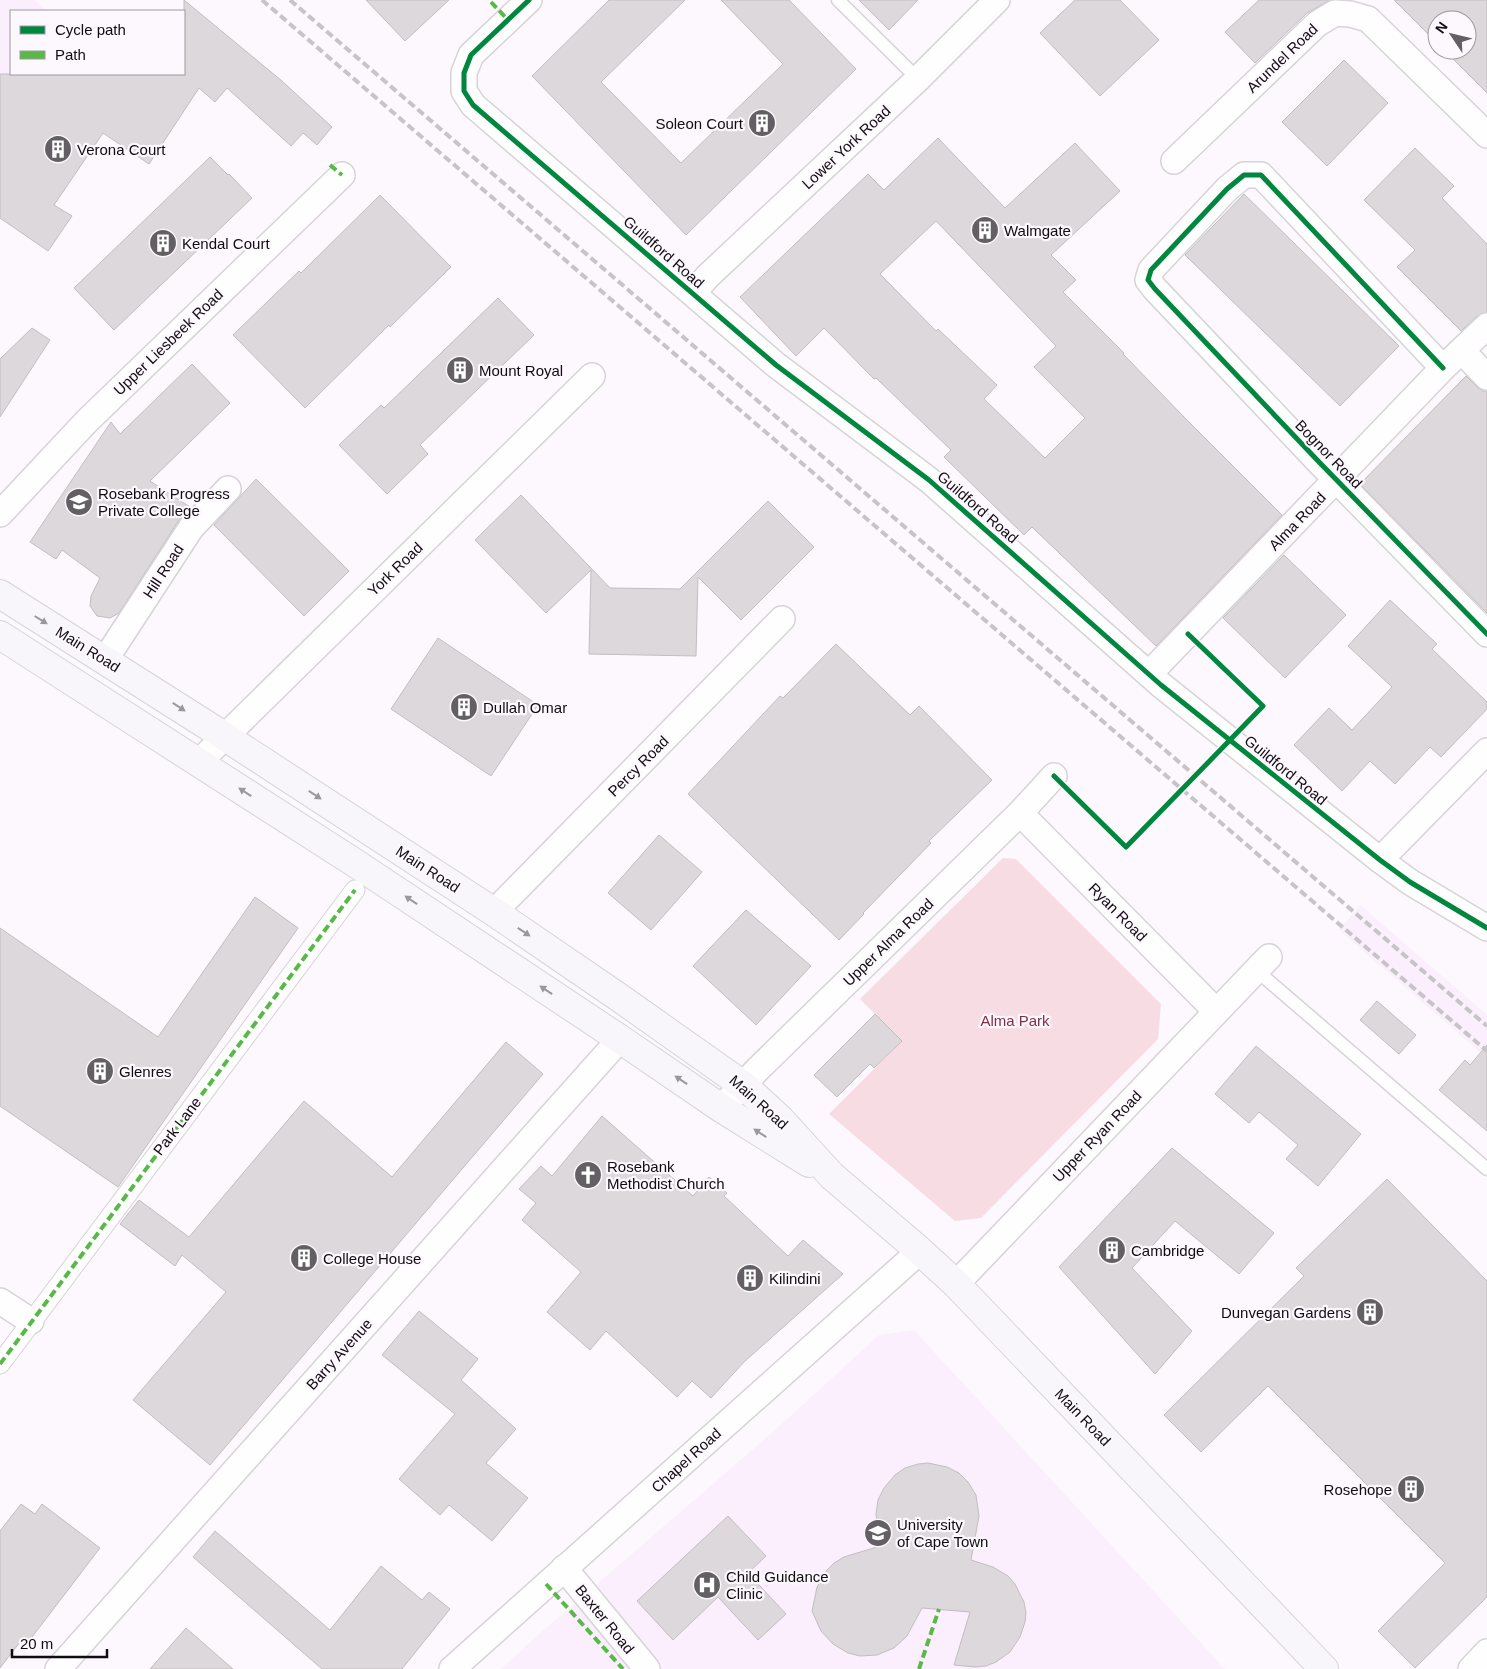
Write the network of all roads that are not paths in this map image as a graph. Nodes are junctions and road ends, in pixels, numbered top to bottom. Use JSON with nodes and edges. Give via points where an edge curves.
{"nodes":[{"id":1,"x":529,"y":0,"type":"edge"},
{"id":2,"x":838,"y":0,"type":"edge"},
{"id":3,"x":992,"y":2,"type":"edge"},
{"id":4,"x":918,"y":79,"type":"junction"},
{"id":5,"x":1487,"y":135,"type":"edge"},
{"id":6,"x":1174,"y":161,"type":"dead end"},
{"id":7,"x":342,"y":176,"type":"dead end"},
{"id":8,"x":693,"y":293,"type":"junction"},
{"id":9,"x":1487,"y":326,"type":"edge"},
{"id":10,"x":1462,"y":351,"type":"junction"},
{"id":11,"x":1444,"y":368,"type":"junction"},
{"id":12,"x":592,"y":376,"type":"dead end"},
{"id":13,"x":1487,"y":377,"type":"edge"},
{"id":14,"x":1336,"y":480,"type":"junction"},
{"id":15,"x":228,"y":489,"type":"dead end"},
{"id":16,"x":0,"y":514,"type":"edge"},
{"id":17,"x":0,"y":594,"type":"edge"},
{"id":18,"x":782,"y":619,"type":"dead end"},
{"id":19,"x":1487,"y":634,"type":"edge"},
{"id":20,"x":0,"y":635,"type":"edge"},
{"id":21,"x":105,"y":660,"type":"junction"},
{"id":22,"x":1148,"y":674,"type":"junction"},
{"id":23,"x":224,"y":736,"type":"junction"},
{"id":24,"x":1487,"y":751,"type":"edge"},
{"id":25,"x":199,"y":762,"type":"junction"},
{"id":26,"x":1054,"y":776,"type":"dead end"},
{"id":27,"x":1020,"y":813,"type":"junction"},
{"id":28,"x":1380,"y":860,"type":"junction"},
{"id":29,"x":355,"y":890,"type":"dead end"},
{"id":30,"x":494,"y":912,"type":"junction"},
{"id":31,"x":1487,"y":928,"type":"edge"},
{"id":32,"x":1262,"y":963,"type":"joint"},
{"id":33,"x":1216,"y":1011,"type":"junction"},
{"id":34,"x":620,"y":1038,"type":"junction"},
{"id":35,"x":743,"y":1085,"type":"junction"},
{"id":36,"x":721,"y":1108,"type":"junction"},
{"id":37,"x":1487,"y":1169,"type":"edge"},
{"id":38,"x":832,"y":1176,"type":"junction"},
{"id":39,"x":920,"y":1251,"type":"junction"},
{"id":40,"x":956,"y":1284,"type":"junction"},
{"id":41,"x":0,"y":1301,"type":"edge"},
{"id":42,"x":30,"y":1322,"type":"junction"},
{"id":43,"x":0,"y":1364,"type":"edge"},
{"id":44,"x":564,"y":1568,"type":"junction"},
{"id":45,"x":1487,"y":1652,"type":"edge"},
{"id":46,"x":58,"y":1669,"type":"edge"},
{"id":47,"x":452,"y":1669,"type":"edge"},
{"id":48,"x":647,"y":1669,"type":"edge"},
{"id":49,"x":1324,"y":1669,"type":"edge"},
{"id":50,"x":1471,"y":1669,"type":"edge"}],
"edges":[{"from":1,"to":8,"type":"street","name":"Guildford Road","via":[[472,56],[464,73],[464,91],[473,105]]},
{"from":2,"to":4,"type":"lane"},
{"from":3,"to":4,"type":"street","name":"Lower York Road"},
{"from":4,"to":8,"type":"street","name":"Lower York Road"},
{"from":5,"to":6,"type":"street","name":"Arundel Road","via":[[1368,19],[1335,13],[1317,24]]},
{"from":7,"to":16,"type":"street","name":"Upper Liesbeek Road","via":[[87,420]]},
{"from":8,"to":22,"type":"street","name":"Guildford Road","via":[[776,365],[929,480]]},
{"from":9,"to":10,"type":"street","name":"Alma Road"},
{"from":10,"to":11,"type":"street","name":"Alma Road"},
{"from":10,"to":13,"type":"street"},
{"from":11,"to":14,"type":"street","name":"Alma Road"},
{"from":11,"to":14,"type":"street","name":"Bognor Road","via":[[1261,175],[1244,175],[1227,189],[1151,270],[1148,280]]},
{"from":12,"to":23,"type":"street","name":"York Road"},
{"from":14,"to":19,"type":"street","name":"Bognor Road"},
{"from":14,"to":22,"type":"street","name":"Alma Road"},
{"from":15,"to":21,"type":"street","name":"Hill Road","via":[[191,528]]},
{"from":17,"to":21,"type":"main road","name":"Main Road","one_way":true},
{"from":18,"to":30,"type":"street","name":"Percy Road"},
{"from":20,"to":25,"type":"main road","name":"Main Road"},
{"from":21,"to":23,"type":"main road","name":"Main Road","one_way":true},
{"from":22,"to":28,"type":"street","name":"Guildford Road"},
{"from":23,"to":25,"type":"street","name":"York Road"},
{"from":23,"to":30,"type":"main road","name":"Main Road","one_way":true},
{"from":24,"to":28,"type":"street"},
{"from":34,"to":25,"type":"main road","name":"Main Road","one_way":true},
{"from":26,"to":27,"type":"street","name":"Upper Alma Road"},
{"from":27,"to":33,"type":"street","name":"Ryan Road"},
{"from":27,"to":35,"type":"street","name":"Upper Alma Road"},
{"from":28,"to":31,"type":"street","name":"Guildford Road"},
{"from":29,"to":42,"type":"street","name":"Park Lane"},
{"from":30,"to":35,"type":"main road","name":"Main Road","one_way":true},
{"from":32,"to":33,"type":"street","name":"Upper Ryan Road"},
{"from":32,"to":37,"type":"lane"},
{"from":33,"to":40,"type":"street","name":"Upper Ryan Road"},
{"from":36,"to":34,"type":"main road","name":"Main Road","one_way":true},
{"from":34,"to":46,"type":"street","name":"Barry Avenue"},
{"from":35,"to":36,"type":"street","name":"Upper Alma Road"},
{"from":35,"to":38,"type":"main road","name":"Main Road","via":[[780,1119]]},
{"from":38,"to":36,"type":"main road","name":"Main Road","one_way":true},
{"from":38,"to":39,"type":"main road","name":"Main Road"},
{"from":39,"to":40,"type":"main road","name":"Main Road"},
{"from":39,"to":44,"type":"street","name":"Chapel Road"},
{"from":40,"to":49,"type":"main road","name":"Main Road"},
{"from":41,"to":42,"type":"street"},
{"from":42,"to":43,"type":"street","name":"Park Lane"},
{"from":44,"to":47,"type":"street","name":"Chapel Road"},
{"from":44,"to":48,"type":"street","name":"Baxter Road"},
{"from":45,"to":50,"type":"street"}]}
